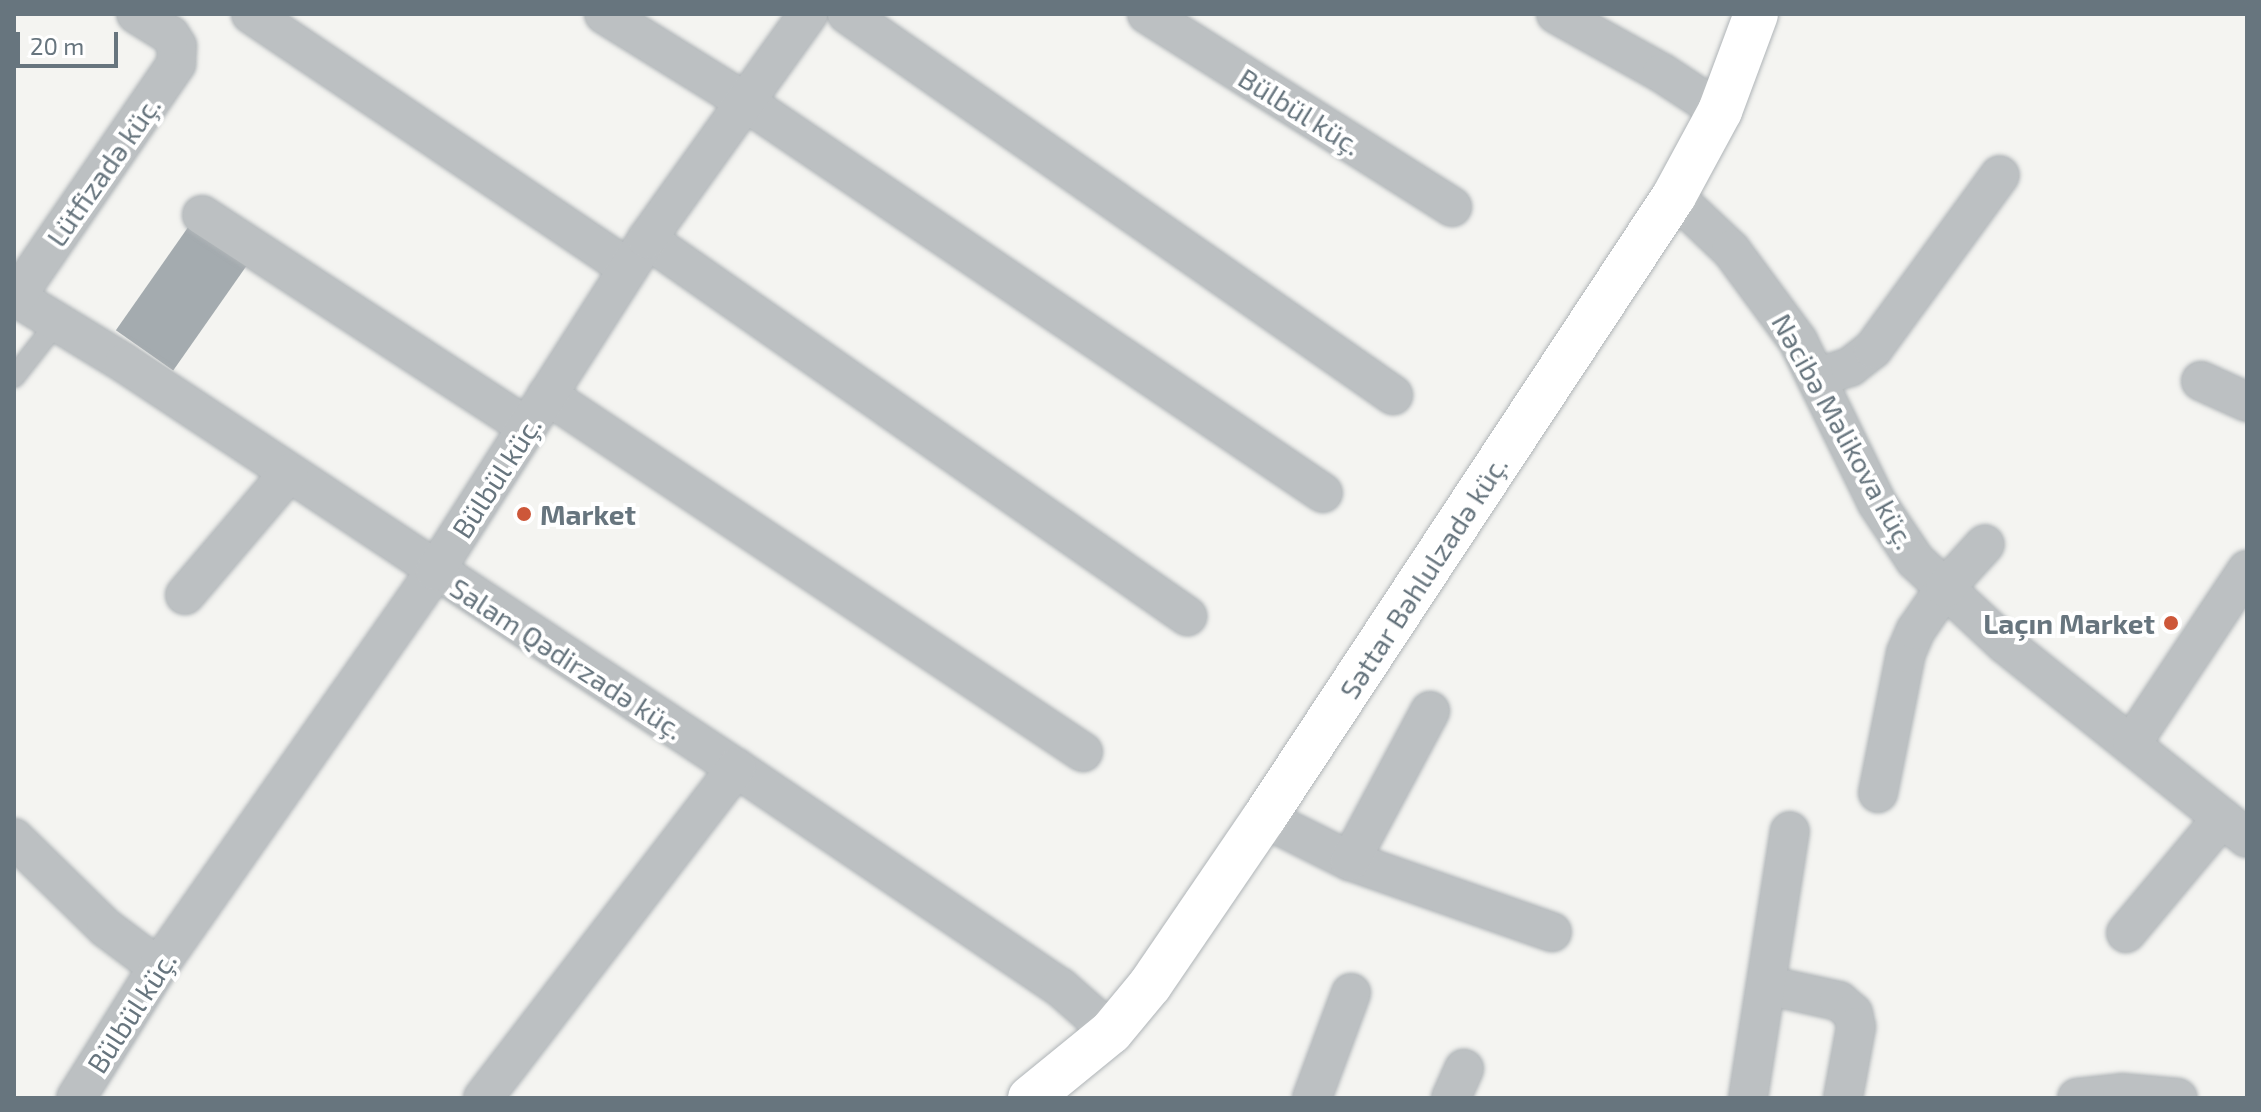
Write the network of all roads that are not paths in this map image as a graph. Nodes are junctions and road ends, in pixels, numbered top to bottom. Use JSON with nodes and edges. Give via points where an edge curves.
{"nodes":[{"id":1,"x":136,"y":14,"type":"edge"},
{"id":2,"x":251,"y":14,"type":"edge"},
{"id":3,"x":604,"y":14,"type":"edge"},
{"id":4,"x":808,"y":14,"type":"edge"},
{"id":5,"x":847,"y":14,"type":"edge"},
{"id":6,"x":1147,"y":14,"type":"edge"},
{"id":7,"x":1556,"y":14,"type":"edge"},
{"id":8,"x":1756,"y":14,"type":"edge"},
{"id":9,"x":744,"y":101,"type":"junction"},
{"id":10,"x":1720,"y":111,"type":"junction"},
{"id":11,"x":2000,"y":175,"type":"dead end"},
{"id":12,"x":1674,"y":196,"type":"junction"},
{"id":13,"x":1452,"y":207,"type":"dead end"},
{"id":14,"x":202,"y":215,"type":"dead end"},
{"id":15,"x":638,"y":254,"type":"junction"},
{"id":16,"x":15,"y":296,"type":"edge"},
{"id":17,"x":58,"y":321,"type":"junction"},
{"id":18,"x":14,"y":377,"type":"edge"},
{"id":19,"x":1819,"y":377,"type":"junction"},
{"id":20,"x":2201,"y":381,"type":"dead end"},
{"id":21,"x":547,"y":395,"type":"junction"},
{"id":22,"x":1393,"y":395,"type":"dead end"},
{"id":23,"x":2247,"y":402,"type":"edge"},
{"id":24,"x":527,"y":427,"type":"junction"},
{"id":25,"x":289,"y":473,"type":"junction"},
{"id":26,"x":1323,"y":493,"type":"dead end"},
{"id":27,"x":1985,"y":544,"type":"dead end"},
{"id":28,"x":2247,"y":570,"type":"edge"},
{"id":29,"x":435,"y":571,"type":"junction"},
{"id":30,"x":1945,"y":588,"type":"junction"},
{"id":31,"x":185,"y":595,"type":"dead end"},
{"id":32,"x":1187,"y":616,"type":"dead end"},
{"id":33,"x":1430,"y":711,"type":"dead end"},
{"id":34,"x":2132,"y":743,"type":"junction"},
{"id":35,"x":1083,"y":752,"type":"dead end"},
{"id":36,"x":736,"y":768,"type":"junction"},
{"id":37,"x":1878,"y":793,"type":"dead end"},
{"id":38,"x":1264,"y":818,"type":"junction"},
{"id":39,"x":2234,"y":828,"type":"edge"},
{"id":40,"x":1790,"y":831,"type":"dead end"},
{"id":41,"x":14,"y":838,"type":"edge"},
{"id":42,"x":1350,"y":861,"type":"junction"},
{"id":43,"x":1552,"y":932,"type":"dead end"},
{"id":44,"x":2126,"y":933,"type":"dead end"},
{"id":45,"x":158,"y":967,"type":"junction"},
{"id":46,"x":1766,"y":985,"type":"junction"},
{"id":47,"x":1351,"y":993,"type":"dead end"},
{"id":48,"x":1111,"y":1032,"type":"junction"},
{"id":49,"x":2172,"y":1097,"type":"edge"},
{"id":50,"x":76,"y":1098,"type":"edge"},
{"id":51,"x":483,"y":1098,"type":"edge"},
{"id":52,"x":1030,"y":1098,"type":"edge"},
{"id":53,"x":1312,"y":1098,"type":"edge"},
{"id":54,"x":1748,"y":1098,"type":"edge"},
{"id":55,"x":1843,"y":1098,"type":"edge"},
{"id":56,"x":2077,"y":1098,"type":"edge"}],
"edges":[{"from":1,"to":16,"type":"street","name":"Lütfizadə küç.","via":[[170,35],[177,46],[176,64]]},
{"from":2,"to":15,"type":"street"},
{"from":3,"to":9,"type":"street"},
{"from":4,"to":9,"type":"street","name":"Bülbül küç."},
{"from":5,"to":22,"type":"street"},
{"from":6,"to":13,"type":"street","name":"Bülbül küç."},
{"from":7,"to":10,"type":"street"},
{"from":8,"to":10,"type":"street","name":"Səttar Bəhlulzadə küç."},
{"from":9,"to":15,"type":"street","name":"Bülbül küç."},
{"from":9,"to":26,"type":"street"},
{"from":10,"to":12,"type":"street","name":"Səttar Bəhlulzadə küç."},
{"from":11,"to":19,"type":"street","via":[[1873,349],[1850,367]]},
{"from":12,"to":19,"type":"street","name":"Nəcibə Məlikova küç.","via":[[1764,290]]},
{"from":12,"to":38,"type":"street","name":"Səttar Bəhlulzadə küç."},
{"from":14,"to":24,"type":"street"},
{"from":15,"to":21,"type":"street","name":"Bülbül küç."},
{"from":15,"to":32,"type":"street"},
{"from":16,"to":17,"type":"street","name":"Salam Qədirzadə küç."},
{"from":17,"to":18,"type":"lane"},
{"from":17,"to":25,"type":"street","name":"Salam Qədirzadə küç."},
{"from":19,"to":30,"type":"street","name":"Nəcibə Məlikova küç.","via":[[1896,536]]},
{"from":20,"to":23,"type":"street"},
{"from":21,"to":24,"type":"street","name":"Bülbül küç."},
{"from":21,"to":35,"type":"street"},
{"from":24,"to":29,"type":"street","name":"Bülbül küç."},
{"from":25,"to":29,"type":"street","name":"Salam Qədirzadə küç."},
{"from":25,"to":31,"type":"street"},
{"from":27,"to":30,"type":"street"},
{"from":28,"to":34,"type":"street"},
{"from":29,"to":36,"type":"street","name":"Salam Qədirzadə küç."},
{"from":29,"to":45,"type":"street","name":"Bülbül küç."},
{"from":30,"to":34,"type":"street","name":"Nəcibə Məlikova küç.","via":[[2005,644]]},
{"from":30,"to":37,"type":"street","via":[[1906,653]]},
{"from":33,"to":42,"type":"street"},
{"from":34,"to":39,"type":"street","name":"Nəcibə Məlikova küç."},
{"from":36,"to":48,"type":"street","name":"Salam Qədirzadə küç.","via":[[1060,987]]},
{"from":36,"to":51,"type":"street"},
{"from":38,"to":42,"type":"street"},
{"from":38,"to":48,"type":"street","name":"Səttar Bəhlulzadə küç.","via":[[1150,985]]},
{"from":39,"to":44,"type":"street"},
{"from":40,"to":46,"type":"street"},
{"from":41,"to":45,"type":"street","via":[[73,899]]},
{"from":42,"to":43,"type":"street"},
{"from":45,"to":50,"type":"street","name":"Bülbül küç."},
{"from":46,"to":54,"type":"street"},
{"from":46,"to":55,"type":"street","via":[[1839,1001],[1853,1013],[1856,1027]]},
{"from":47,"to":53,"type":"street"},
{"from":48,"to":52,"type":"street","name":"Səttar Bəhlulzadə küç."},
{"from":49,"to":56,"type":"street","via":[[2122,1093]]}]}
